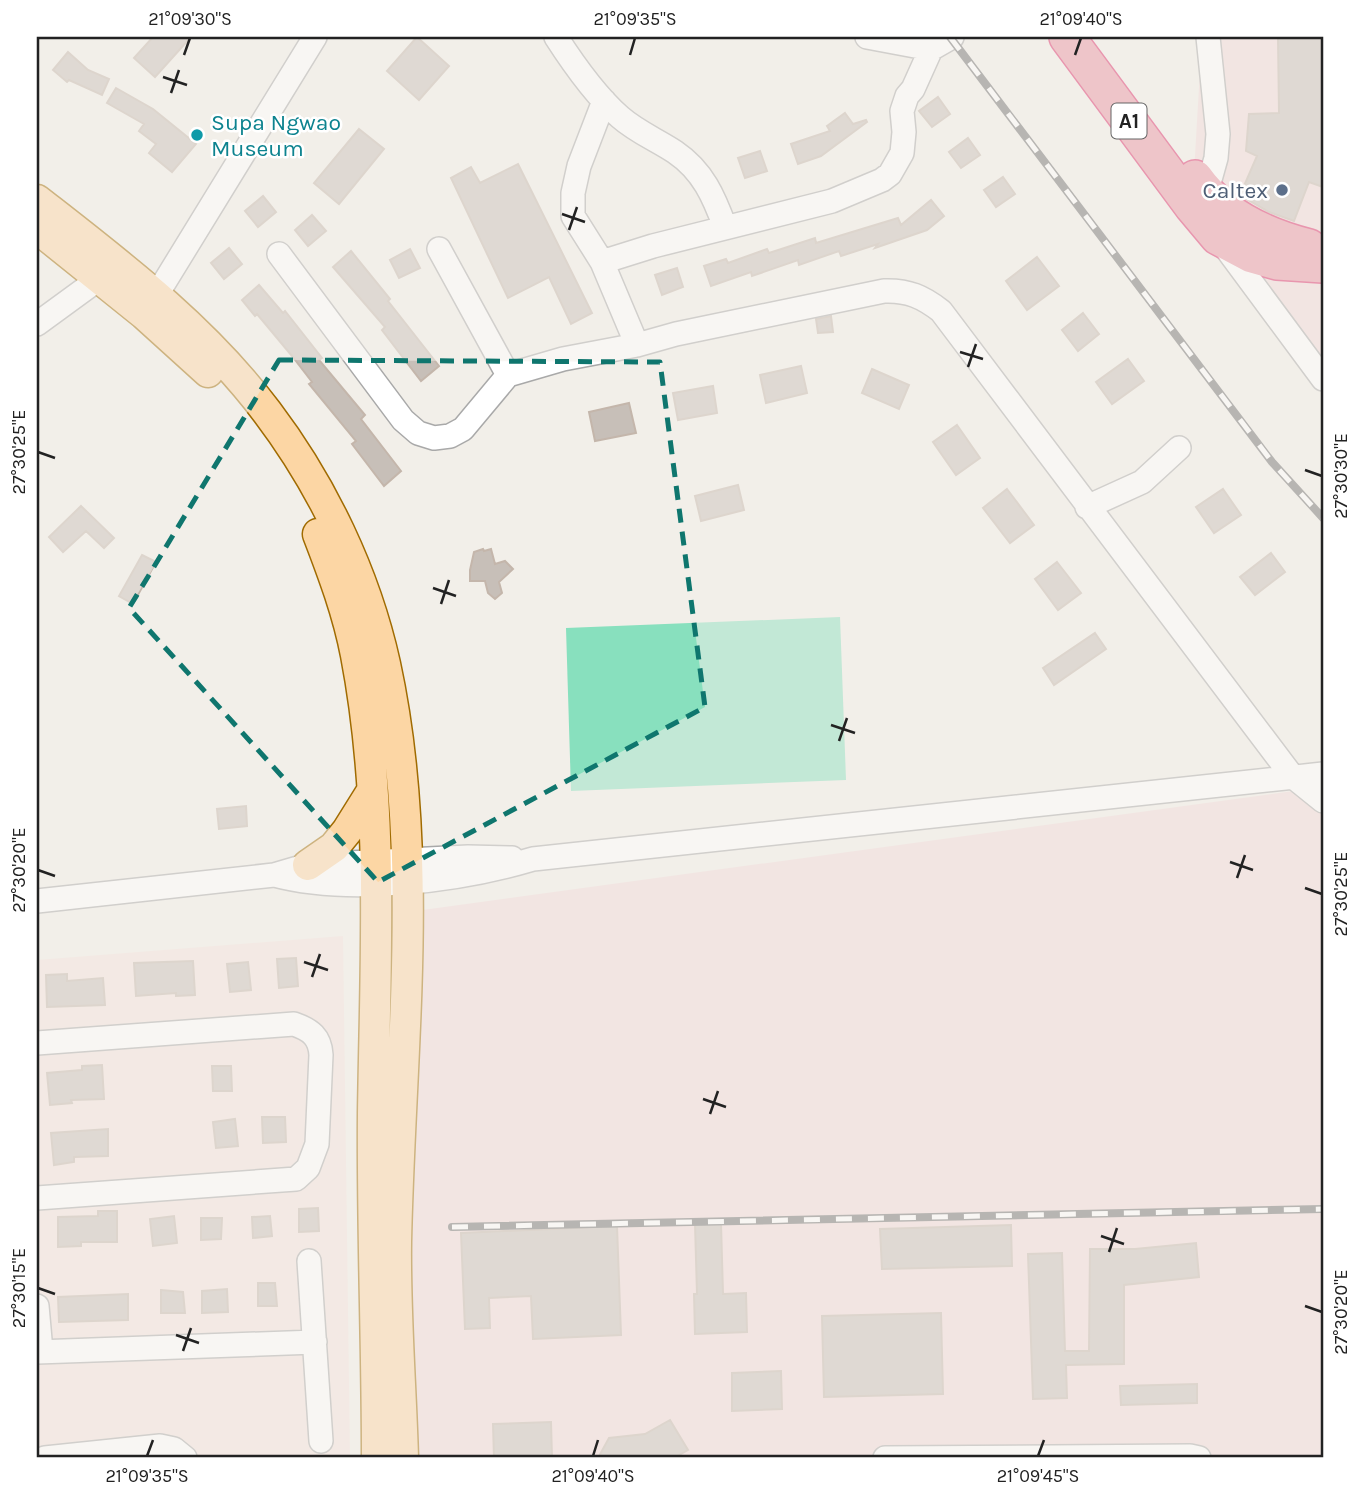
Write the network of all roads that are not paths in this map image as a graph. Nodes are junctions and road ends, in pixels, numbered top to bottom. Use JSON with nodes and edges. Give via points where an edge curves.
{"nodes":[{"id":1,"x":315,"y":37,"type":"edge"},
{"id":2,"x":556,"y":37,"type":"edge"},
{"id":3,"x":867,"y":37,"type":"edge"},
{"id":4,"x":952,"y":37,"type":"edge"},
{"id":5,"x":1067,"y":37,"type":"edge"},
{"id":6,"x":1091,"y":37,"type":"edge"},
{"id":7,"x":1208,"y":37,"type":"edge"},
{"id":8,"x":931,"y":49,"type":"junction"},
{"id":9,"x":604,"y":101,"type":"junction"},
{"id":10,"x":37,"y":200,"type":"edge"},
{"id":11,"x":1199,"y":200,"type":"junction"},
{"id":12,"x":725,"y":227,"type":"junction"},
{"id":13,"x":37,"y":228,"type":"edge"},
{"id":14,"x":1218,"y":237,"type":"junction"},
{"id":15,"x":439,"y":249,"type":"dead end"},
{"id":16,"x":1323,"y":250,"type":"edge"},
{"id":17,"x":279,"y":254,"type":"dead end"},
{"id":18,"x":602,"y":262,"type":"junction"},
{"id":19,"x":1277,"y":262,"type":"junction"},
{"id":20,"x":1323,"y":265,"type":"edge"},
{"id":21,"x":100,"y":278,"type":"junction"},
{"id":22,"x":1264,"y":301,"type":"junction"},
{"id":23,"x":151,"y":306,"type":"junction"},
{"id":24,"x":37,"y":324,"type":"edge"},
{"id":25,"x":637,"y":345,"type":"junction"},
{"id":26,"x":508,"y":375,"type":"junction"},
{"id":27,"x":1323,"y":379,"type":"edge"},
{"id":28,"x":1179,"y":449,"type":"dead end"},
{"id":29,"x":1087,"y":507,"type":"junction"},
{"id":30,"x":1323,"y":774,"type":"edge"},
{"id":31,"x":1292,"y":776,"type":"junction"},
{"id":32,"x":372,"y":791,"type":"junction"},
{"id":33,"x":1323,"y":801,"type":"edge"},
{"id":34,"x":308,"y":865,"type":"junction"},
{"id":35,"x":408,"y":871,"type":"junction"},
{"id":36,"x":376,"y":873,"type":"junction"},
{"id":37,"x":274,"y":875,"type":"junction"},
{"id":38,"x":37,"y":901,"type":"edge"},
{"id":39,"x":37,"y":1043,"type":"edge"},
{"id":40,"x":37,"y":1198,"type":"edge"},
{"id":41,"x":309,"y":1261,"type":"dead end"},
{"id":42,"x":37,"y":1306,"type":"edge"},
{"id":43,"x":315,"y":1342,"type":"junction"},
{"id":44,"x":39,"y":1352,"type":"edge"},
{"id":45,"x":320,"y":1441,"type":"dead end"},
{"id":46,"x":45,"y":1458,"type":"edge"},
{"id":47,"x":185,"y":1458,"type":"edge"},
{"id":48,"x":377,"y":1458,"type":"edge"},
{"id":49,"x":403,"y":1458,"type":"edge"},
{"id":50,"x":885,"y":1458,"type":"edge"},
{"id":51,"x":1199,"y":1458,"type":"edge"}],
"edges":[{"from":1,"to":23,"type":"street"},
{"from":2,"to":9,"type":"street"},
{"from":3,"to":8,"type":"street"},
{"from":4,"to":8,"type":"street"},
{"from":5,"to":11,"type":"highway","number":"A1"},
{"from":6,"to":11,"type":"highway","number":"A1"},
{"from":7,"to":11,"type":"street","via":[[1218,134],[1216,158]]},
{"from":8,"to":12,"type":"street","via":[[903,103],[904,143],[890,174],[832,201]]},
{"from":9,"to":12,"type":"street","via":[[638,132],[691,165],[713,195]]},
{"from":9,"to":18,"type":"street","via":[[573,194],[573,216]]},
{"from":10,"to":23,"type":"main road"},
{"from":11,"to":14,"type":"highway","number":"A1"},
{"from":11,"to":16,"type":"highway","number":"A1","via":[[1281,240]]},
{"from":12,"to":18,"type":"street"},
{"from":13,"to":21,"type":"main road"},
{"from":14,"to":19,"type":"highway","number":"A1"},
{"from":14,"to":22,"type":"street"},
{"from":15,"to":26,"type":"street"},
{"from":17,"to":26,"type":"street","via":[[402,420],[418,433],[434,438],[463,429]]},
{"from":18,"to":25,"type":"street"},
{"from":19,"to":20,"type":"highway","number":"A1"},
{"from":19,"to":22,"type":"street","via":[[1267,276]]},
{"from":21,"to":23,"type":"main road"},
{"from":21,"to":24,"type":"street"},
{"from":22,"to":27,"type":"street"},
{"from":23,"to":32,"type":"main road","via":[[245,414],[315,524],[355,652]]},
{"from":23,"to":35,"type":"main road","via":[[180,316],[266,410],[336,523],[384,661],[395,720]]},
{"from":25,"to":26,"type":"street"},
{"from":25,"to":29,"type":"street","via":[[884,291],[915,294],[941,312]]},
{"from":28,"to":29,"type":"street","via":[[1142,482]]},
{"from":29,"to":31,"type":"street"},
{"from":30,"to":31,"type":"street"},
{"from":31,"to":33,"type":"street"},
{"from":31,"to":35,"type":"street","via":[[533,859],[495,856]]},
{"from":32,"to":34,"type":"main road","via":[[334,847]]},
{"from":32,"to":36,"type":"main road"},
{"from":34,"to":36,"type":"street"},
{"from":34,"to":37,"type":"street"},
{"from":35,"to":36,"type":"street"},
{"from":35,"to":49,"type":"main road","via":[[396,1246]]},
{"from":36,"to":37,"type":"street","via":[[296,881]]},
{"from":36,"to":48,"type":"main road","via":[[372,1221]]},
{"from":37,"to":38,"type":"street"},
{"from":39,"to":40,"type":"street","via":[[294,1024],[315,1035],[321,1055],[317,1144],[308,1168],[296,1179]]},
{"from":41,"to":43,"type":"street"},
{"from":42,"to":44,"type":"street"},
{"from":43,"to":44,"type":"street"},
{"from":43,"to":45,"type":"street"},
{"from":46,"to":47,"type":"street","via":[[160,1446]]},
{"from":50,"to":51,"type":"street"}]}
